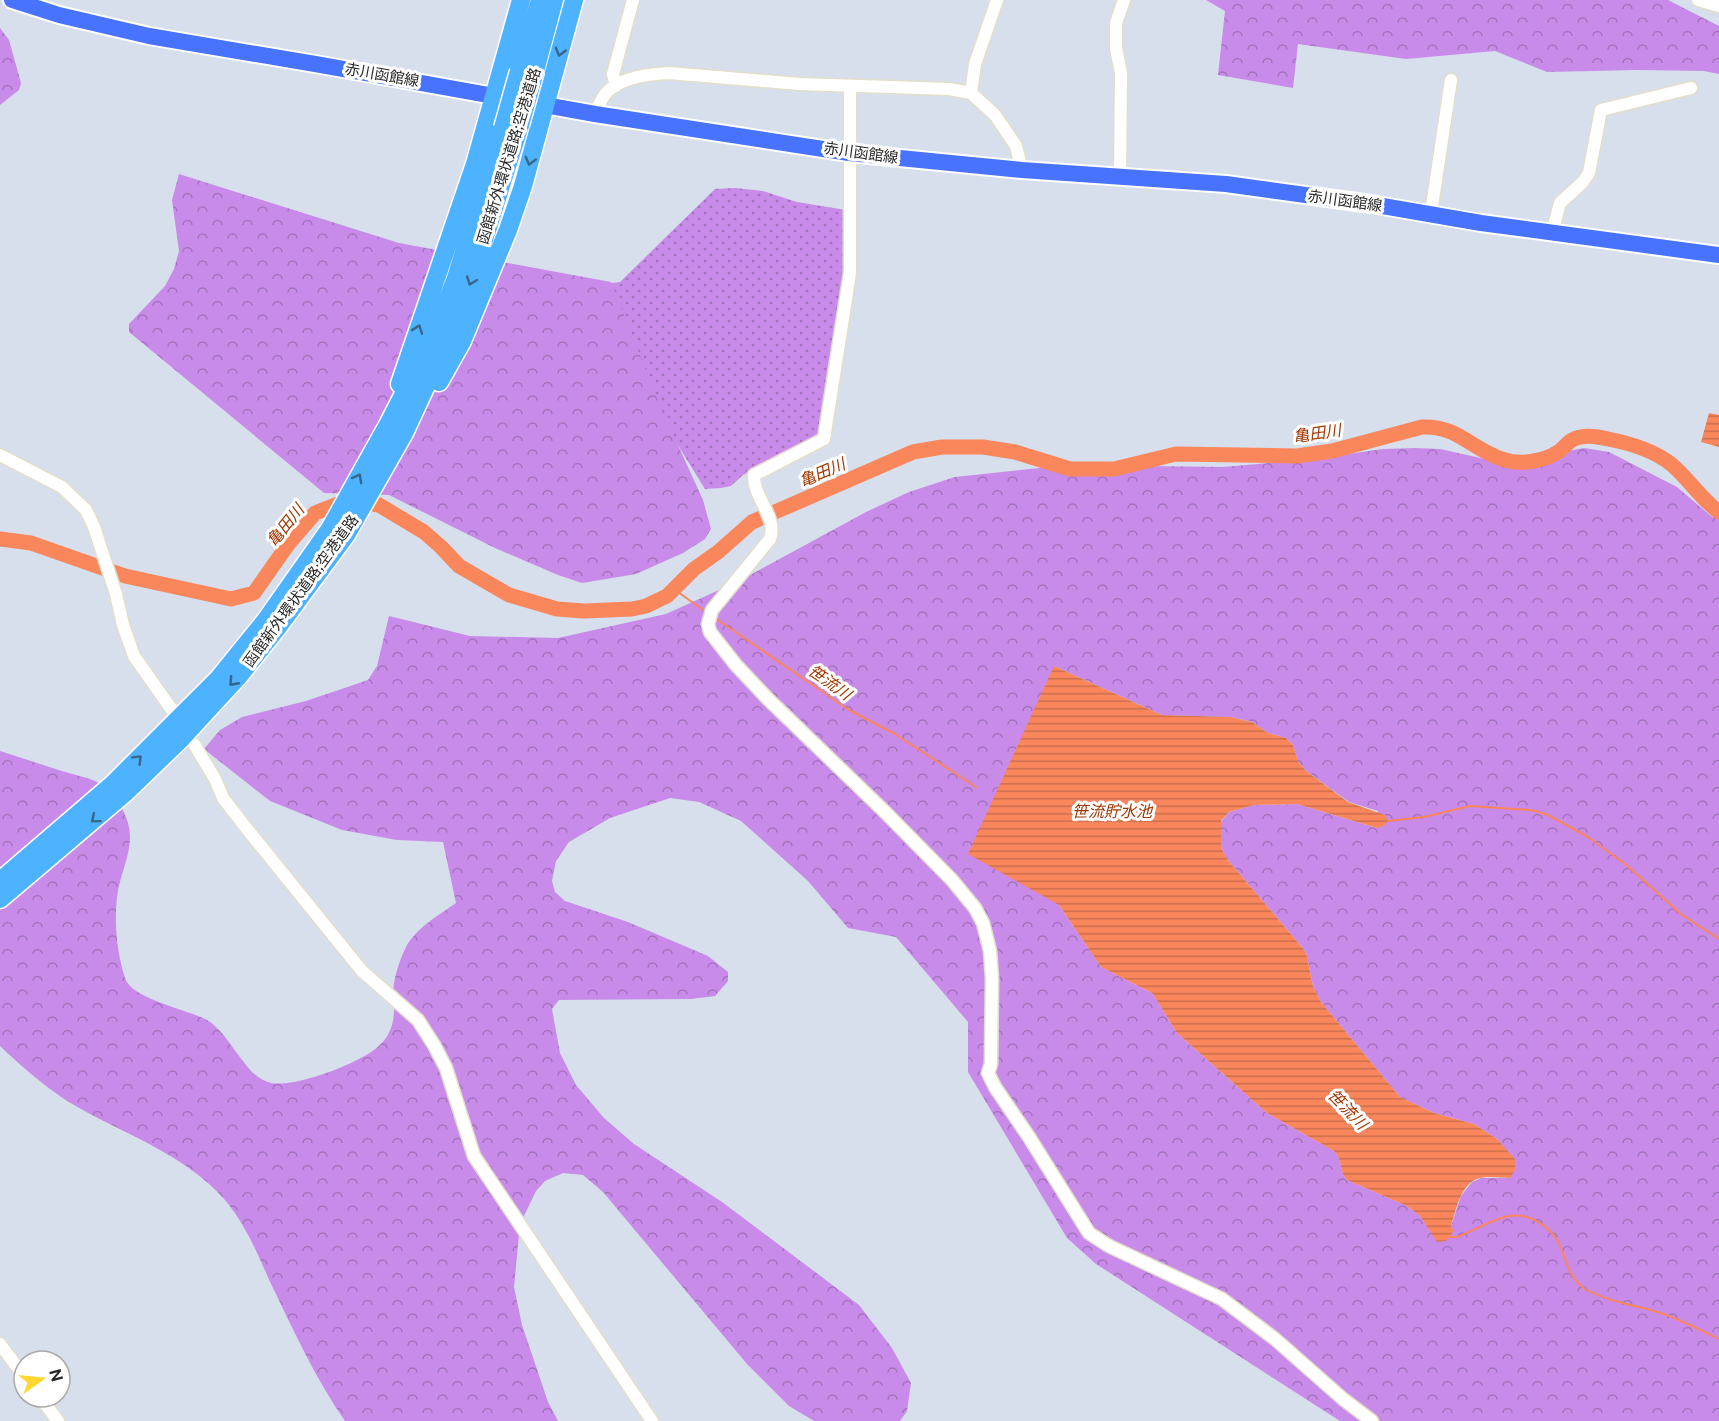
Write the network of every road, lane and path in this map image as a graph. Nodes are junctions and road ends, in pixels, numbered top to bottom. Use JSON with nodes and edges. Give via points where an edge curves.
{"nodes":[{"id":1,"x":12,"y":0,"type":"edge"},
{"id":2,"x":521,"y":0,"type":"edge"},
{"id":3,"x":540,"y":0,"type":"edge"},
{"id":4,"x":554,"y":0,"type":"edge"},
{"id":5,"x":574,"y":0,"type":"edge"},
{"id":6,"x":633,"y":0,"type":"edge"},
{"id":7,"x":997,"y":0,"type":"edge"},
{"id":8,"x":1125,"y":0,"type":"edge"},
{"id":9,"x":1698,"y":0,"type":"edge"},
{"id":10,"x":1719,"y":6,"type":"edge"},
{"id":11,"x":527,"y":71,"type":"junction"},
{"id":12,"x":1450,"y":80,"type":"dead end"},
{"id":13,"x":616,"y":86,"type":"junction"},
{"id":14,"x":850,"y":86,"type":"junction"},
{"id":15,"x":1691,"y":88,"type":"dead end"},
{"id":16,"x":971,"y":93,"type":"junction"},
{"id":17,"x":495,"y":96,"type":"junction"},
{"id":18,"x":545,"y":105,"type":"junction"},
{"id":19,"x":595,"y":114,"type":"junction"},
{"id":20,"x":512,"y":127,"type":"junction"},
{"id":21,"x":849,"y":153,"type":"junction"},
{"id":22,"x":1022,"y":170,"type":"junction"},
{"id":23,"x":1120,"y":177,"type":"junction"},
{"id":24,"x":1431,"y":213,"type":"junction"},
{"id":25,"x":1552,"y":233,"type":"junction"},
{"id":26,"x":1719,"y":255,"type":"edge"},
{"id":27,"x":388,"y":425,"type":"junction"},
{"id":28,"x":405,"y":433,"type":"junction"},
{"id":29,"x":0,"y":455,"type":"edge"},
{"id":30,"x":338,"y":532,"type":"junction"},
{"id":31,"x":172,"y":710,"type":"dead end"},
{"id":32,"x":194,"y":744,"type":"dead end"},
{"id":33,"x":0,"y":881,"type":"edge"},
{"id":34,"x":0,"y":899,"type":"edge"},
{"id":35,"x":0,"y":1344,"type":"edge"},
{"id":36,"x":12,"y":1360,"type":"edge"},
{"id":37,"x":652,"y":1421,"type":"edge"},
{"id":38,"x":1372,"y":1421,"type":"edge"}],
"edges":[{"from":1,"to":17,"type":"main road","name":"赤川函館線","via":[[149,36]]},
{"from":2,"to":17,"type":"highway"},
{"from":3,"to":11,"type":"highway","name":"函館新外環状道路;空港道路"},
{"from":4,"to":11,"type":"highway","name":"函館新外環状道路;空港道路"},
{"from":5,"to":18,"type":"highway","one_way":true},
{"from":6,"to":13,"type":"street","via":[[612,74]]},
{"from":7,"to":16,"type":"street","via":[[975,64]]},
{"from":8,"to":23,"type":"street","via":[[1116,23]]},
{"from":9,"to":10,"type":"street"},
{"from":11,"to":20,"type":"highway","name":"函館新外環状道路;空港道路","bridge":true},
{"from":12,"to":24,"type":"street"},
{"from":13,"to":14,"type":"street","via":[[639,76],[669,73]]},
{"from":13,"to":19,"type":"street"},
{"from":14,"to":16,"type":"street"},
{"from":14,"to":21,"type":"street"},
{"from":15,"to":25,"type":"street","via":[[1601,110],[1589,173],[1560,203]]},
{"from":16,"to":22,"type":"street","via":[[995,115],[1016,146]]},
{"from":17,"to":18,"type":"main road","name":"赤川函館線"},
{"from":27,"to":17,"type":"highway","one_way":true},
{"from":18,"to":19,"type":"main road","name":"赤川函館線"},
{"from":18,"to":28,"type":"highway","one_way":true,"via":[[519,197],[467,330],[442,378]]},
{"from":19,"to":21,"type":"main road","name":"赤川函館線"},
{"from":20,"to":27,"type":"highway","name":"函館新外環状道路;空港道路","via":[[435,333]]},
{"from":20,"to":28,"type":"highway","name":"函館新外環状道路;空港道路","one_way":true,"via":[[472,278]]},
{"from":21,"to":22,"type":"main road","name":"赤川函館線"},
{"from":21,"to":38,"type":"street","via":[[850,273],[824,439],[754,475],[772,533],[710,614],[710,632],[768,699],[952,880],[975,908],[990,951],[988,1073],[1089,1233],[1222,1299]]},
{"from":22,"to":23,"type":"main road","name":"赤川函館線"},
{"from":23,"to":24,"type":"main road","name":"赤川函館線","via":[[1226,184]]},
{"from":24,"to":25,"type":"main road","name":"赤川函館線"},
{"from":25,"to":26,"type":"main road","name":"赤川函館線"},
{"from":30,"to":27,"type":"highway","name":"函館新外環状道路;空港道路","one_way":true},
{"from":28,"to":30,"type":"highway","name":"函館新外環状道路;空港道路"},
{"from":29,"to":31,"type":"street","via":[[62,487],[86,510],[134,656]]},
{"from":33,"to":30,"type":"highway","name":"函館新外環状道路;空港道路","one_way":true,"via":[[113,784],[219,678]]},
{"from":30,"to":34,"type":"highway","name":"函館新外環状道路;空港道路","one_way":true,"via":[[278,627],[181,739],[125,793]]},
{"from":32,"to":37,"type":"street","via":[[223,798],[362,971],[418,1020],[446,1068],[474,1156]]},
{"from":35,"to":36,"type":"street"}]}
